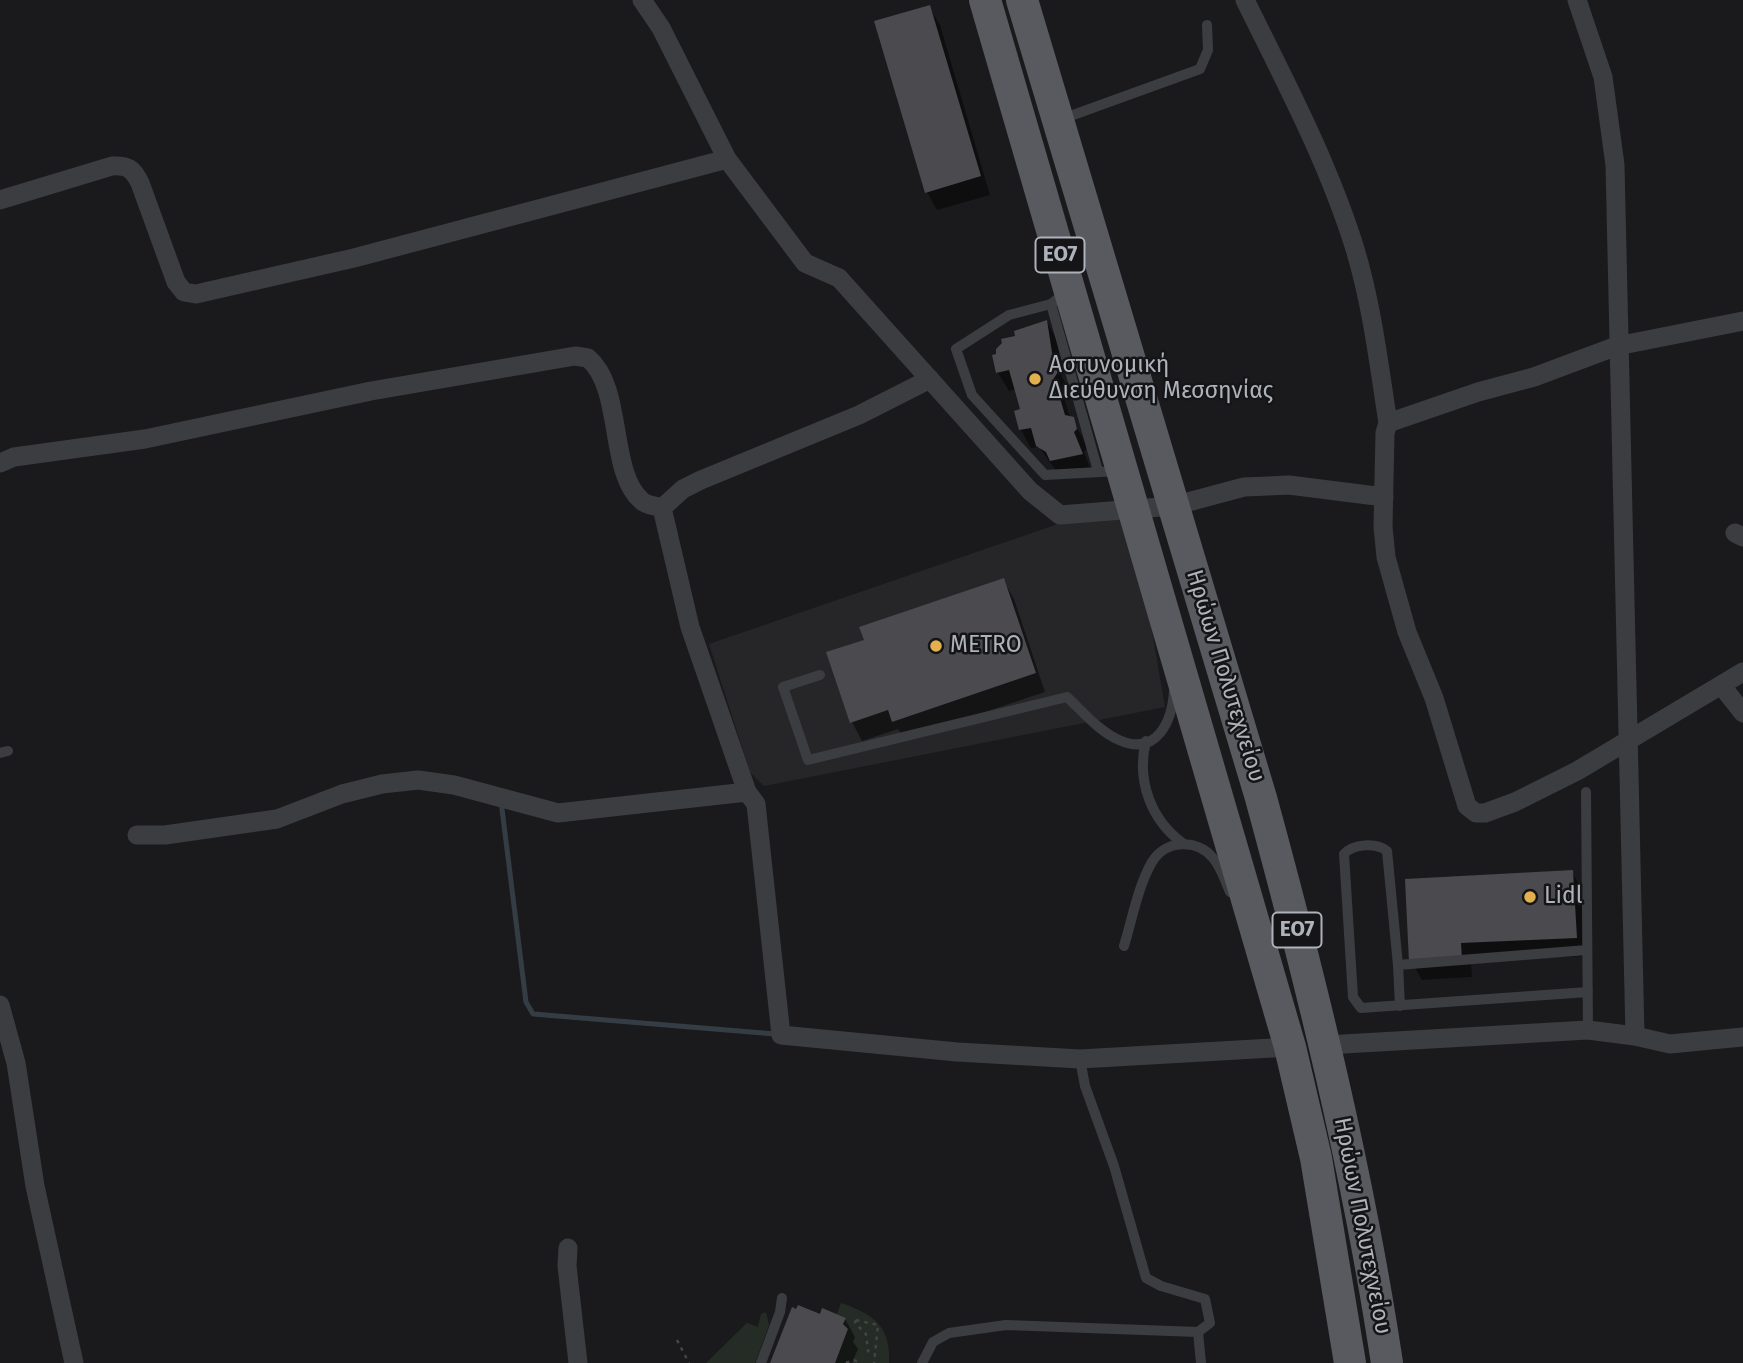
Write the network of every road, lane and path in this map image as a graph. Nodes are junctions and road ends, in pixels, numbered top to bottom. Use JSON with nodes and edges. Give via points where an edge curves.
{"nodes":[{"id":1,"x":642,"y":0,"type":"edge"},
{"id":2,"x":985,"y":0,"type":"edge"},
{"id":3,"x":1022,"y":0,"type":"edge"},
{"id":4,"x":1245,"y":0,"type":"edge"},
{"id":5,"x":1577,"y":0,"type":"edge"},
{"id":6,"x":1207,"y":25,"type":"dead end"},
{"id":7,"x":1058,"y":120,"type":"junction"},
{"id":8,"x":727,"y":159,"type":"junction"},
{"id":9,"x":0,"y":200,"type":"edge"},
{"id":10,"x":1061,"y":297,"type":"junction"},
{"id":11,"x":1743,"y":321,"type":"edge"},
{"id":12,"x":1617,"y":346,"type":"junction"},
{"id":13,"x":930,"y":379,"type":"junction"},
{"id":14,"x":1388,"y":423,"type":"junction"},
{"id":15,"x":0,"y":464,"type":"edge"},
{"id":16,"x":1111,"y":471,"type":"junction"},
{"id":17,"x":1384,"y":497,"type":"junction"},
{"id":18,"x":1173,"y":506,"type":"junction"},
{"id":19,"x":663,"y":508,"type":"junction"},
{"id":20,"x":1135,"y":509,"type":"junction"},
{"id":21,"x":1176,"y":652,"type":"junction"},
{"id":22,"x":1743,"y":671,"type":"edge"},
{"id":23,"x":820,"y":675,"type":"dead end"},
{"id":24,"x":1721,"y":685,"type":"junction"},
{"id":25,"x":1743,"y":713,"type":"edge"},
{"id":26,"x":1628,"y":740,"type":"junction"},
{"id":27,"x":1146,"y":741,"type":"junction"},
{"id":28,"x":747,"y":792,"type":"junction"},
{"id":29,"x":1586,"y":792,"type":"dead end"},
{"id":30,"x":137,"y":835,"type":"dead end"},
{"id":31,"x":1184,"y":844,"type":"junction"},
{"id":32,"x":1234,"y":902,"type":"dead end"},
{"id":33,"x":1239,"y":915,"type":"dead end"},
{"id":34,"x":1124,"y":946,"type":"dead end"},
{"id":35,"x":1587,"y":950,"type":"junction"},
{"id":36,"x":1398,"y":965,"type":"junction"},
{"id":37,"x":1588,"y":992,"type":"junction"},
{"id":38,"x":0,"y":1005,"type":"edge"},
{"id":39,"x":1399,"y":1006,"type":"junction"},
{"id":40,"x":1280,"y":1012,"type":"junction"},
{"id":41,"x":3,"y":1028,"type":"edge"},
{"id":42,"x":1588,"y":1030,"type":"junction"},
{"id":43,"x":1636,"y":1035,"type":"junction"},
{"id":44,"x":1743,"y":1037,"type":"edge"},
{"id":45,"x":1326,"y":1045,"type":"junction"},
{"id":46,"x":1290,"y":1047,"type":"junction"},
{"id":47,"x":1080,"y":1059,"type":"junction"},
{"id":48,"x":568,"y":1248,"type":"dead end"},
{"id":49,"x":782,"y":1298,"type":"dead end"},
{"id":50,"x":1198,"y":1332,"type":"junction"},
{"id":51,"x":677,"y":1340,"type":"dead end"},
{"id":52,"x":875,"y":1354,"type":"junction"},
{"id":53,"x":74,"y":1363,"type":"edge"},
{"id":54,"x":578,"y":1363,"type":"edge"},
{"id":55,"x":689,"y":1363,"type":"edge"},
{"id":56,"x":761,"y":1363,"type":"edge"},
{"id":57,"x":846,"y":1363,"type":"edge"},
{"id":58,"x":859,"y":1363,"type":"edge"},
{"id":59,"x":874,"y":1363,"type":"edge"},
{"id":60,"x":922,"y":1363,"type":"edge"},
{"id":61,"x":1201,"y":1363,"type":"edge"},
{"id":62,"x":1350,"y":1363,"type":"edge"},
{"id":63,"x":1387,"y":1363,"type":"edge"}],
"edges":[{"from":1,"to":8,"type":"street","via":[[661,28]]},
{"from":2,"to":10,"type":"main road","name":"Ηρώων Πολυτεχνείου","number":"ΕΟ7"},
{"from":3,"to":7,"type":"main road","name":"Ηρώων Πολυτεχνείου","number":"ΕΟ7"},
{"from":4,"to":14,"type":"street","via":[[1325,165],[1355,250],[1369,303]]},
{"from":5,"to":12,"type":"street","via":[[1600,67],[1614,147]]},
{"from":6,"to":7,"type":"lane","via":[[1208,50],[1200,69]]},
{"from":7,"to":18,"type":"main road","name":"Ηρώων Πολυτεχνείου","number":"ΕΟ7"},
{"from":8,"to":9,"type":"street","via":[[354,258],[196,294],[184,292],[176,282],[140,183],[125,165]]},
{"from":8,"to":13,"type":"street","via":[[805,263],[839,278]]},
{"from":10,"to":16,"type":"main road","name":"Ηρώων Πολυτεχνείου","number":"ΕΟ7"},
{"from":10,"to":16,"type":"lane","via":[[1009,315],[956,349],[972,395],[1045,475]]},
{"from":11,"to":12,"type":"street"},
{"from":12,"to":14,"type":"street"},
{"from":12,"to":26,"type":"street"},
{"from":13,"to":19,"type":"street","via":[[859,415],[701,480]]},
{"from":13,"to":20,"type":"street","via":[[1030,491],[1060,516]]},
{"from":14,"to":17,"type":"street"},
{"from":15,"to":19,"type":"street","via":[[13,457],[145,439],[371,391],[575,356],[588,358],[603,376],[633,488],[642,502]]},
{"from":16,"to":20,"type":"main road","name":"Ηρώων Πολυτεχνείου","number":"ΕΟ7"},
{"from":17,"to":18,"type":"street","via":[[1289,485],[1244,487]]},
{"from":17,"to":26,"type":"street","via":[[1386,557],[1396,596],[1469,809],[1485,813],[1515,802]]},
{"from":18,"to":20,"type":"street"},
{"from":18,"to":45,"type":"main road","name":"Ηρώων Πολυτεχνείου","number":"ΕΟ7","via":[[1261,797]]},
{"from":19,"to":28,"type":"street","via":[[690,627]]},
{"from":20,"to":21,"type":"main road","name":"Ηρώων Πολυτεχνείου","number":"ΕΟ7"},
{"from":21,"to":27,"type":"lane","via":[[1171,717],[1162,731]]},
{"from":21,"to":40,"type":"main road","name":"Ηρώων Πολυτεχνείου","number":"ΕΟ7"},
{"from":22,"to":24,"type":"street"},
{"from":23,"to":27,"type":"lane","via":[[783,687],[808,760],[1068,697],[1114,737],[1130,743]]},
{"from":24,"to":25,"type":"street"},
{"from":24,"to":26,"type":"street"},
{"from":26,"to":43,"type":"street"},
{"from":27,"to":31,"type":"lane","via":[[1143,769],[1148,796],[1161,821]]},
{"from":28,"to":30,"type":"street","via":[[558,813],[418,780],[342,794],[277,819]]},
{"from":28,"to":47,"type":"street","via":[[756,804],[781,1035]]},
{"from":29,"to":35,"type":"lane"},
{"from":31,"to":32,"type":"lane","via":[[1213,857]]},
{"from":31,"to":34,"type":"lane","via":[[1163,850],[1152,862]]},
{"from":33,"to":40,"type":"lane"},
{"from":35,"to":36,"type":"lane"},
{"from":35,"to":37,"type":"lane"},
{"from":36,"to":39,"type":"lane"},
{"from":36,"to":39,"type":"lane","via":[[1387,851],[1376,846],[1348,849],[1343,861],[1353,997],[1367,1009]]},
{"from":37,"to":39,"type":"lane"},
{"from":37,"to":42,"type":"lane"},
{"from":38,"to":41,"type":"street"},
{"from":40,"to":46,"type":"main road","name":"Ηρώων Πολυτεχνείου","number":"ΕΟ7"},
{"from":41,"to":53,"type":"street","via":[[19,1079],[39,1208]]},
{"from":42,"to":43,"type":"street"},
{"from":42,"to":45,"type":"street"},
{"from":43,"to":44,"type":"street","via":[[1670,1044]]},
{"from":45,"to":63,"type":"main road","name":"Ηρώων Πολυτεχνείου","number":"ΕΟ7","via":[[1358,1192]]},
{"from":46,"to":47,"type":"street"},
{"from":46,"to":62,"type":"main road","name":"Ηρώων Πολυτεχνείου","number":"ΕΟ7","via":[[1316,1158]]},
{"from":47,"to":50,"type":"lane","via":[[1146,1278],[1205,1299],[1210,1322]]},
{"from":48,"to":54,"type":"street"},
{"from":49,"to":56,"type":"lane"},
{"from":50,"to":60,"type":"lane","via":[[1006,1325],[949,1333],[933,1342]]},
{"from":50,"to":61,"type":"lane"},
{"from":51,"to":55,"type":"path"},
{"from":52,"to":52,"type":"path","via":[[868,1351],[866,1334],[856,1320],[878,1325]]},
{"from":52,"to":59,"type":"path"},
{"from":57,"to":58,"type":"path"}]}
